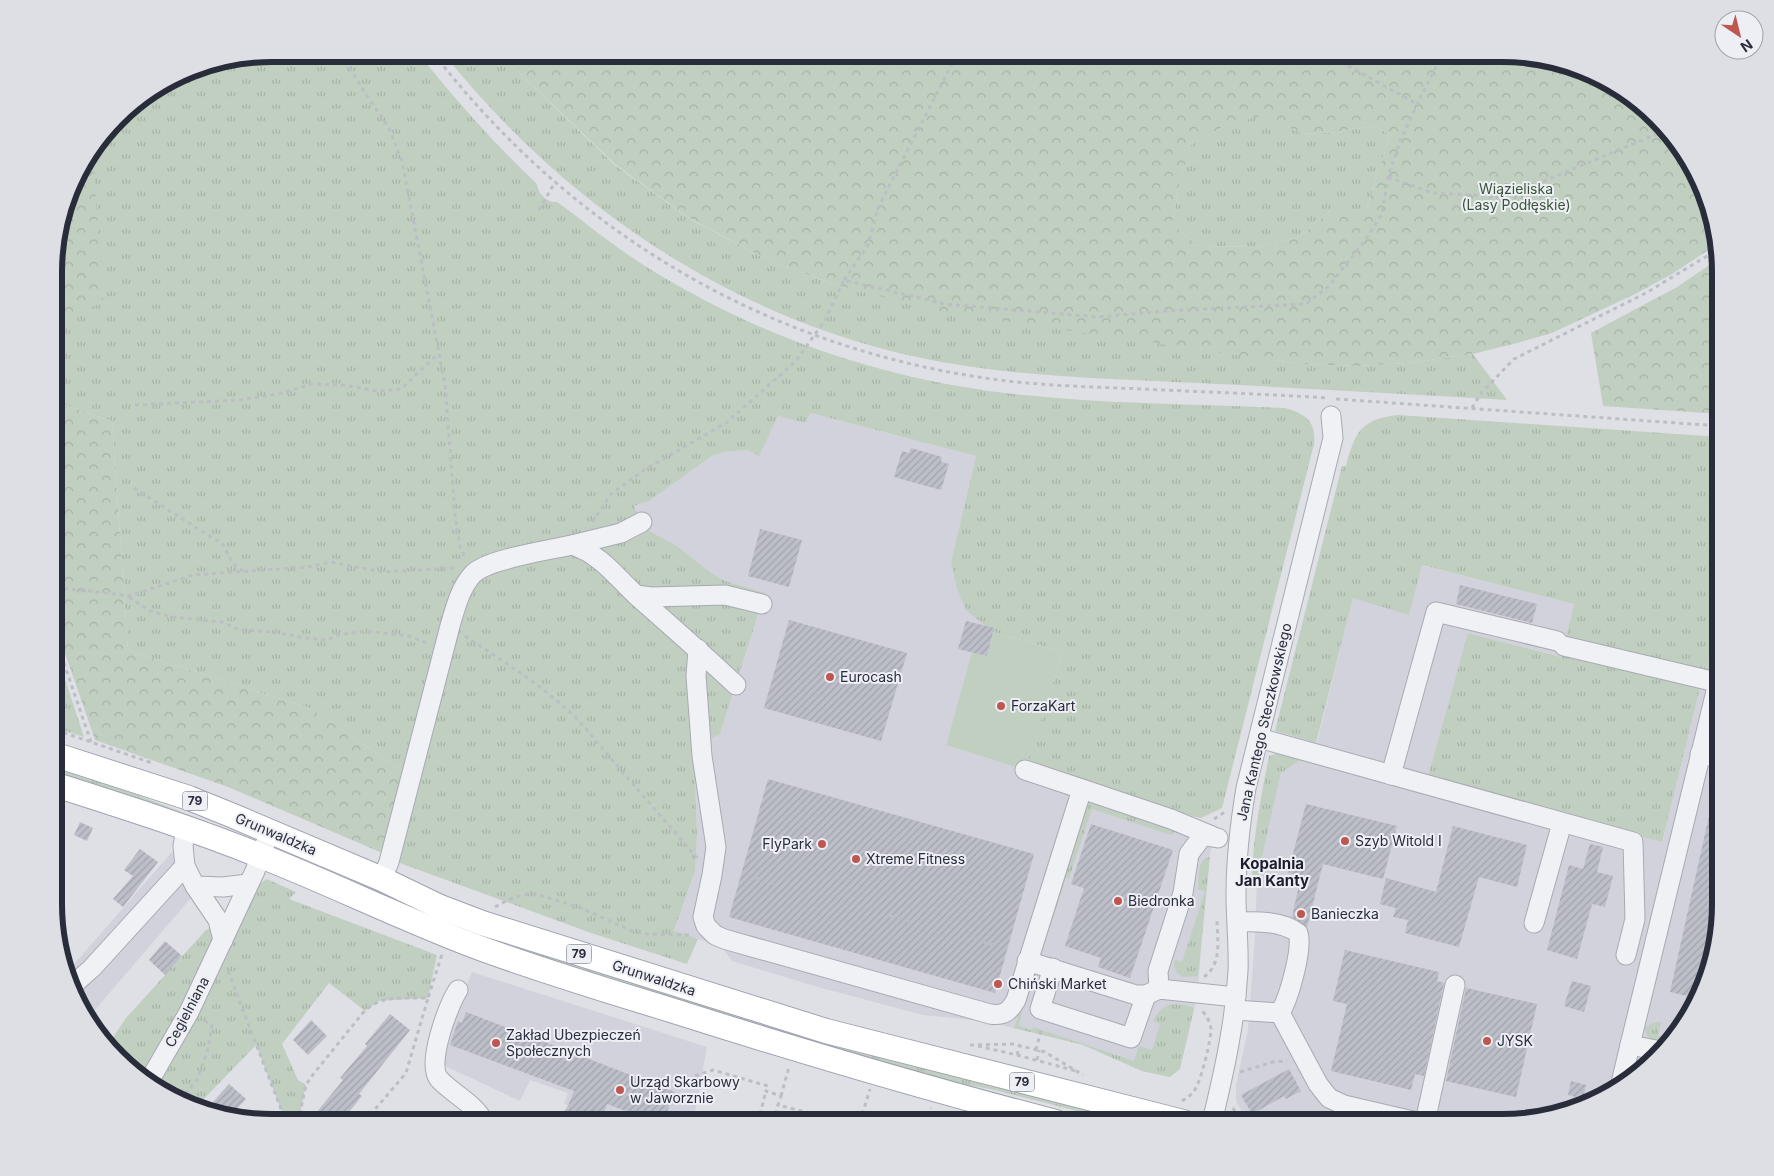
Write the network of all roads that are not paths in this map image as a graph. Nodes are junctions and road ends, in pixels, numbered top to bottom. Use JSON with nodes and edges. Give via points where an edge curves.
{"nodes":[{"id":1,"x":1331,"y":416,"type":"dead end"},
{"id":2,"x":642,"y":522,"type":"dead end"},
{"id":3,"x":572,"y":545,"type":"junction"},
{"id":4,"x":636,"y":595,"type":"junction"},
{"id":5,"x":762,"y":604,"type":"dead end"},
{"id":6,"x":698,"y":649,"type":"junction"},
{"id":7,"x":1711,"y":681,"type":"edge"},
{"id":8,"x":736,"y":685,"type":"dead end"},
{"id":9,"x":1711,"y":713,"type":"edge"},
{"id":10,"x":1258,"y":738,"type":"junction"},
{"id":11,"x":1700,"y":754,"type":"junction"},
{"id":12,"x":1711,"y":756,"type":"edge"},
{"id":13,"x":63,"y":757,"type":"edge"},
{"id":14,"x":1025,"y":770,"type":"dead end"},
{"id":15,"x":1391,"y":775,"type":"junction"},
{"id":16,"x":63,"y":787,"type":"edge"},
{"id":17,"x":1082,"y":789,"type":"junction"},
{"id":18,"x":1562,"y":823,"type":"junction"},
{"id":19,"x":186,"y":828,"type":"junction"},
{"id":20,"x":271,"y":831,"type":"junction"},
{"id":21,"x":1212,"y":836,"type":"junction"},
{"id":22,"x":1239,"y":842,"type":"junction"},
{"id":23,"x":260,"y":856,"type":"junction"},
{"id":24,"x":185,"y":866,"type":"junction"},
{"id":25,"x":382,"y":879,"type":"junction"},
{"id":26,"x":248,"y":884,"type":"junction"},
{"id":27,"x":195,"y":886,"type":"junction"},
{"id":28,"x":1238,"y":922,"type":"junction"},
{"id":29,"x":1534,"y":922,"type":"dead end"},
{"id":30,"x":223,"y":940,"type":"junction"},
{"id":31,"x":1626,"y":955,"type":"dead end"},
{"id":32,"x":1027,"y":961,"type":"junction"},
{"id":33,"x":1053,"y":968,"type":"junction"},
{"id":34,"x":78,"y":981,"type":"edge"},
{"id":35,"x":1455,"y":985,"type":"dead end"},
{"id":36,"x":458,"y":990,"type":"dead end"},
{"id":37,"x":1152,"y":992,"type":"junction"},
{"id":38,"x":1014,"y":1001,"type":"junction"},
{"id":39,"x":1235,"y":1003,"type":"junction"},
{"id":40,"x":1040,"y":1009,"type":"junction"},
{"id":41,"x":1280,"y":1013,"type":"junction"},
{"id":42,"x":1630,"y":1045,"type":"junction"},
{"id":43,"x":1652,"y":1049,"type":"edge"},
{"id":44,"x":1623,"y":1074,"type":"edge"},
{"id":45,"x":152,"y":1075,"type":"edge"},
{"id":46,"x":1179,"y":1113,"type":"edge"},
{"id":47,"x":479,"y":1114,"type":"edge"},
{"id":48,"x":1026,"y":1114,"type":"edge"},
{"id":49,"x":1214,"y":1114,"type":"edge"},
{"id":50,"x":1380,"y":1114,"type":"edge"},
{"id":51,"x":1427,"y":1114,"type":"edge"}],
"edges":[{"from":1,"to":10,"type":"street","name":"Jana Kantego Steczkowskiego","via":[[1333,438]]},
{"from":2,"to":3,"type":"street","via":[[621,533]]},
{"from":3,"to":4,"type":"street","via":[[599,558]]},
{"from":3,"to":25,"type":"street","via":[[496,561],[474,573],[460,594]]},
{"from":4,"to":5,"type":"street","via":[[725,596]]},
{"from":4,"to":6,"type":"street"},
{"from":6,"to":8,"type":"street"},
{"from":6,"to":38,"type":"street","via":[[696,676],[702,756],[716,847],[703,916],[706,926],[724,939],[990,1014],[999,1015],[1010,1009]]},
{"from":7,"to":15,"type":"street","via":[[1436,612]]},
{"from":9,"to":11,"type":"street"},
{"from":10,"to":15,"type":"street"},
{"from":10,"to":22,"type":"street","name":"Jana Kantego Steczkowskiego","via":[[1246,788]]},
{"from":11,"to":12,"type":"street"},
{"from":11,"to":42,"type":"street"},
{"from":13,"to":20,"type":"main road","name":"Grunwaldzka","number":"79","via":[[188,798]]},
{"from":14,"to":17,"type":"street"},
{"from":15,"to":18,"type":"street"},
{"from":16,"to":19,"type":"main road","name":"Grunwaldzka","number":"79"},
{"from":17,"to":21,"type":"street"},
{"from":17,"to":32,"type":"street"},
{"from":18,"to":29,"type":"street"},
{"from":18,"to":31,"type":"street","via":[[1633,842],[1635,919]]},
{"from":19,"to":23,"type":"main road","name":"Grunwaldzka","number":"79"},
{"from":19,"to":24,"type":"street"},
{"from":20,"to":23,"type":"street","name":"Cegielniana"},
{"from":20,"to":25,"type":"main road","name":"Grunwaldzka","number":"79"},
{"from":21,"to":22,"type":"street"},
{"from":21,"to":37,"type":"street","via":[[1201,838],[1189,854],[1183,893]]},
{"from":22,"to":28,"type":"street","name":"Jana Kantego Steczkowskiego"},
{"from":23,"to":26,"type":"street","name":"Cegielniana"},
{"from":23,"to":48,"type":"main road","name":"Grunwaldzka","number":"79","via":[[501,955],[782,1044]]},
{"from":24,"to":27,"type":"street"},
{"from":24,"to":34,"type":"street"},
{"from":25,"to":46,"type":"main road","name":"Grunwaldzka","number":"79","via":[[432,904],[482,923],[790,1020],[938,1060]]},
{"from":26,"to":27,"type":"street"},
{"from":26,"to":30,"type":"street","name":"Cegielniana"},
{"from":27,"to":30,"type":"street","via":[[218,920]]},
{"from":28,"to":39,"type":"street","name":"Jana Kantego Steczkowskiego"},
{"from":28,"to":41,"type":"street","via":[[1267,922],[1298,933],[1300,946],[1288,997]]},
{"from":30,"to":45,"type":"street","name":"Cegielniana","via":[[189,1012]]},
{"from":32,"to":33,"type":"street"},
{"from":32,"to":38,"type":"street"},
{"from":33,"to":37,"type":"street","via":[[1136,995]]},
{"from":33,"to":40,"type":"street"},
{"from":35,"to":51,"type":"street"},
{"from":36,"to":47,"type":"street","via":[[444,1025],[434,1070],[438,1078]]},
{"from":37,"to":39,"type":"street"},
{"from":37,"to":40,"type":"street","via":[[1131,1038]]},
{"from":38,"to":40,"type":"street"},
{"from":39,"to":41,"type":"street"},
{"from":39,"to":49,"type":"street","name":"Jana Kantego Steczkowskiego","via":[[1231,1038]]},
{"from":41,"to":50,"type":"street","via":[[1321,1090],[1344,1106]]},
{"from":42,"to":43,"type":"street"},
{"from":42,"to":44,"type":"street"}]}
